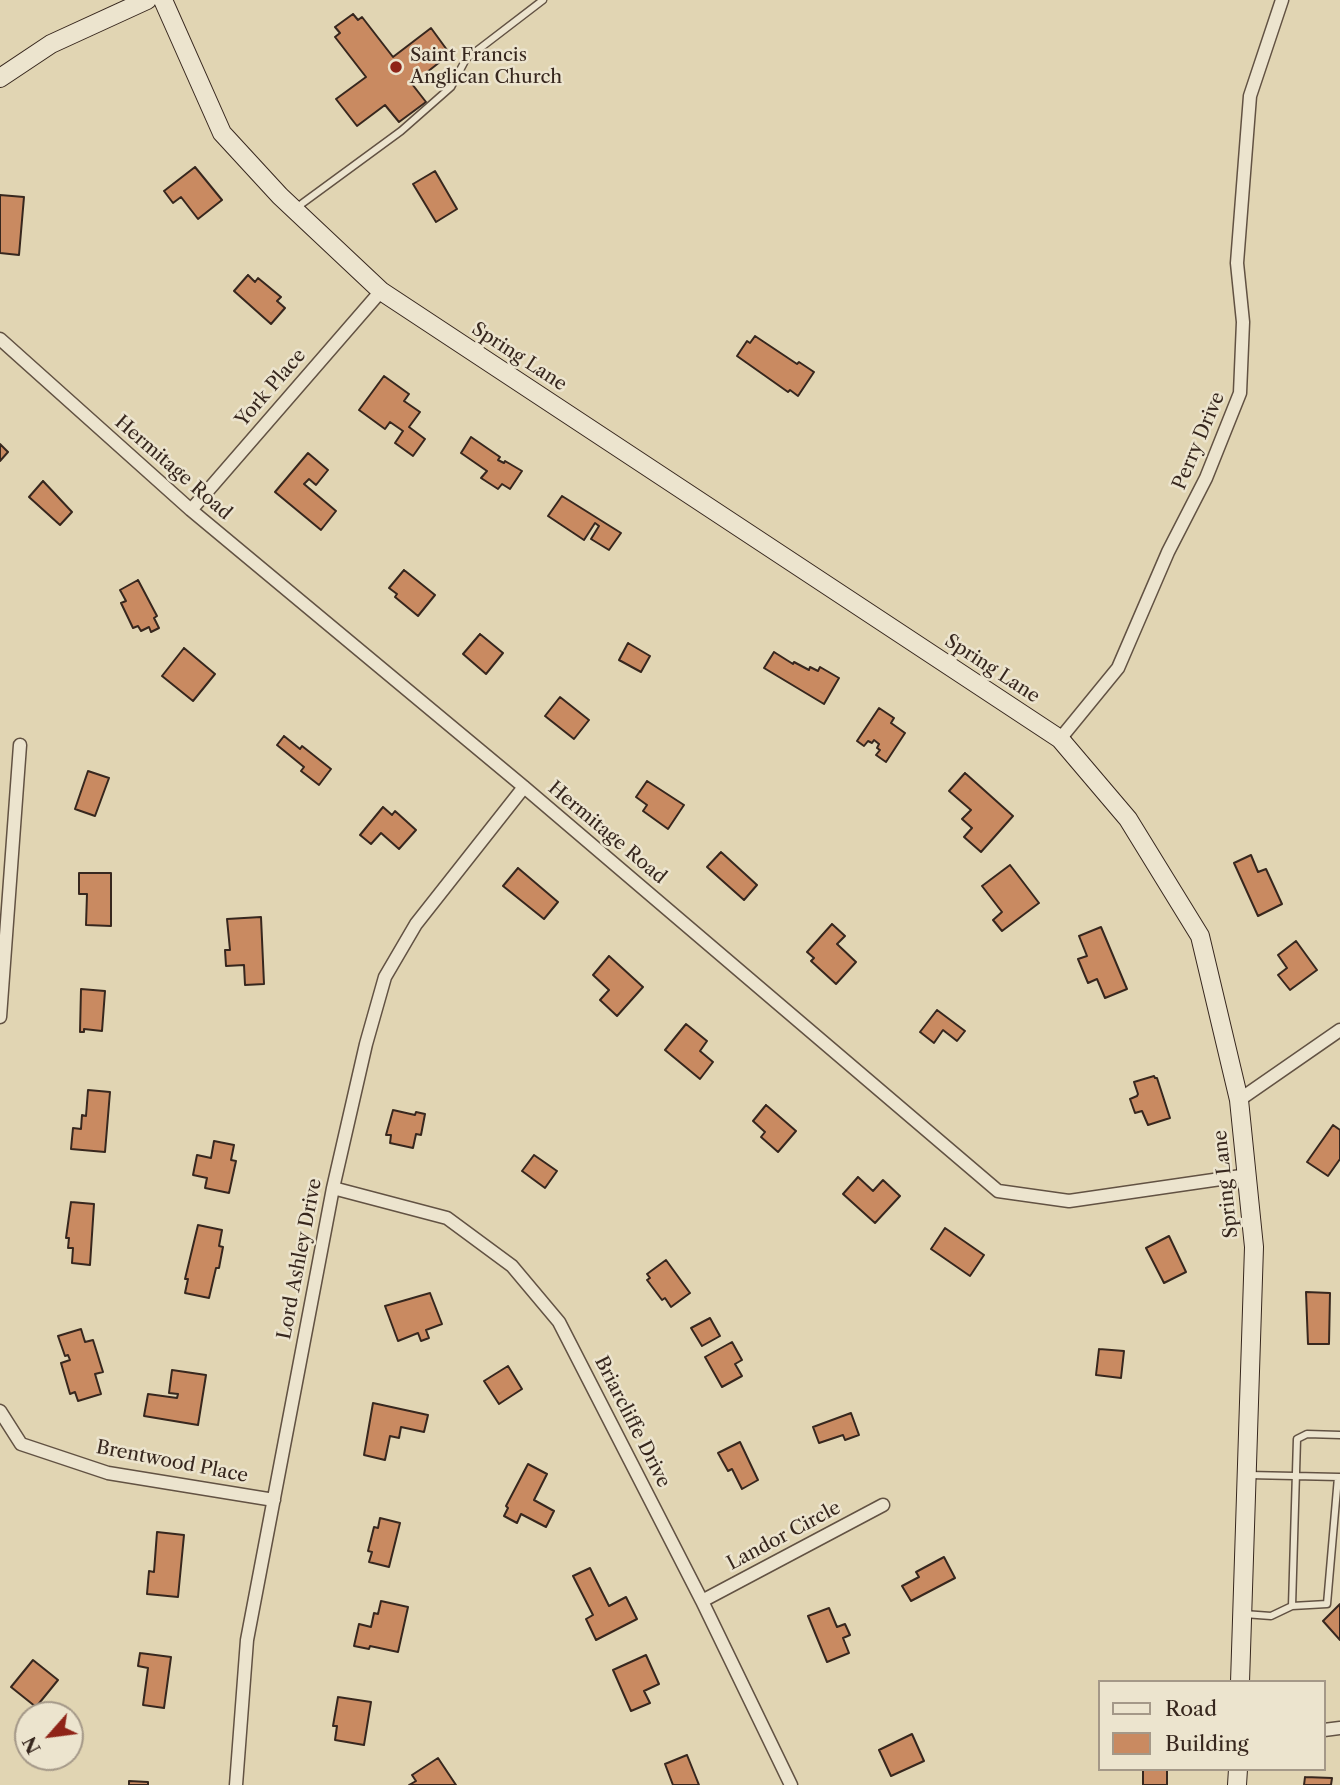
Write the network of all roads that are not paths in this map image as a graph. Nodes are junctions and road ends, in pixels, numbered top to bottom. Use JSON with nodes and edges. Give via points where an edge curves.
{"nodes":[{"id":1,"x":147,"y":0,"type":"edge"},
{"id":2,"x":163,"y":0,"type":"edge"},
{"id":3,"x":543,"y":0,"type":"edge"},
{"id":4,"x":1282,"y":0,"type":"edge"},
{"id":5,"x":0,"y":78,"type":"edge"},
{"id":6,"x":294,"y":209,"type":"junction"},
{"id":7,"x":381,"y":291,"type":"junction"},
{"id":8,"x":0,"y":339,"type":"edge"},
{"id":9,"x":191,"y":510,"type":"junction"},
{"id":10,"x":1060,"y":739,"type":"junction"},
{"id":11,"x":20,"y":745,"type":"dead end"},
{"id":12,"x":524,"y":788,"type":"junction"},
{"id":13,"x":0,"y":1017,"type":"edge"},
{"id":14,"x":1340,"y":1030,"type":"edge"},
{"id":15,"x":1239,"y":1100,"type":"junction"},
{"id":16,"x":1248,"y":1175,"type":"junction"},
{"id":17,"x":332,"y":1188,"type":"junction"},
{"id":18,"x":0,"y":1411,"type":"edge"},
{"id":19,"x":1340,"y":1435,"type":"edge"},
{"id":20,"x":1247,"y":1475,"type":"junction"},
{"id":21,"x":1296,"y":1475,"type":"junction"},
{"id":22,"x":1339,"y":1477,"type":"edge"},
{"id":23,"x":274,"y":1500,"type":"junction"},
{"id":24,"x":883,"y":1505,"type":"dead end"},
{"id":25,"x":702,"y":1601,"type":"junction"},
{"id":26,"x":1292,"y":1606,"type":"junction"},
{"id":27,"x":1242,"y":1614,"type":"junction"},
{"id":28,"x":1240,"y":1680,"type":"edge"},
{"id":29,"x":236,"y":1785,"type":"edge"},
{"id":30,"x":791,"y":1785,"type":"edge"}],
"edges":[{"from":1,"to":5,"type":"street","via":[[51,44]]},
{"from":2,"to":6,"type":"street","name":"Spring Lane","via":[[222,133]]},
{"from":3,"to":6,"type":"lane","via":[[466,59],[451,87],[401,131]]},
{"from":4,"to":10,"type":"street","name":"Perry Drive","via":[[1250,96],[1237,264],[1243,322],[1240,393],[1118,668]]},
{"from":6,"to":7,"type":"street","name":"Spring Lane"},
{"from":7,"to":9,"type":"street","name":"York Place"},
{"from":7,"to":10,"type":"street","name":"Spring Lane"},
{"from":8,"to":9,"type":"street","name":"Hermitage Road"},
{"from":9,"to":12,"type":"street","name":"Hermitage Road"},
{"from":10,"to":15,"type":"street","name":"Spring Lane","via":[[1128,819],[1200,936]]},
{"from":11,"to":13,"type":"street"},
{"from":12,"to":16,"type":"street","name":"Hermitage Road","via":[[998,1191],[1069,1201]]},
{"from":12,"to":17,"type":"street","name":"Lord Ashley Drive","via":[[416,924],[385,977]]},
{"from":14,"to":15,"type":"street"},
{"from":15,"to":16,"type":"street","name":"Spring Lane"},
{"from":16,"to":20,"type":"street","name":"Spring Lane","via":[[1254,1247]]},
{"from":17,"to":23,"type":"street","name":"Lord Ashley Drive"},
{"from":17,"to":25,"type":"street","name":"Briarcliffe Drive","via":[[447,1218],[512,1266],[559,1322]]},
{"from":18,"to":23,"type":"street","name":"Brentwood Place","via":[[21,1444],[108,1473]]},
{"from":19,"to":21,"type":"lane","via":[[1307,1434],[1297,1439]]},
{"from":20,"to":21,"type":"lane"},
{"from":20,"to":27,"type":"street","name":"Spring Lane"},
{"from":21,"to":22,"type":"lane"},
{"from":21,"to":26,"type":"lane"},
{"from":22,"to":26,"type":"lane","via":[[1327,1604]]},
{"from":23,"to":29,"type":"street","name":"Lord Ashley Drive","via":[[247,1640]]},
{"from":24,"to":25,"type":"street","name":"Landor Circle"},
{"from":25,"to":30,"type":"street","name":"Briarcliffe Drive"},
{"from":26,"to":27,"type":"lane","via":[[1271,1616]]},
{"from":27,"to":28,"type":"street","name":"Spring Lane"}]}
